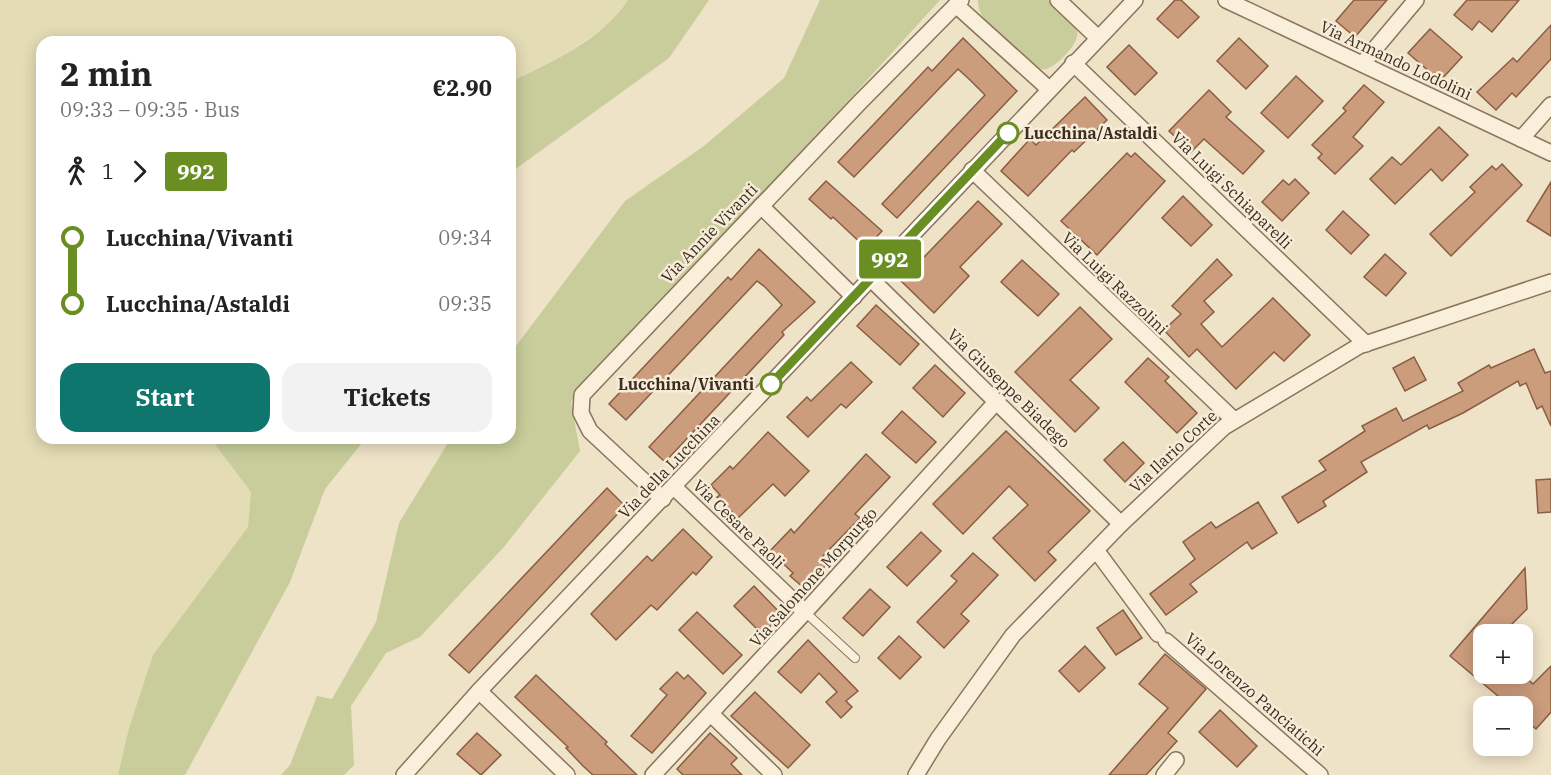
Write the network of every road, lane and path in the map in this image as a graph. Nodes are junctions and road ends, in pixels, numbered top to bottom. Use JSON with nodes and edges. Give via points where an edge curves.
{"nodes":[{"id":1,"x":1058,"y":0,"type":"edge"},
{"id":2,"x":1134,"y":0,"type":"edge"},
{"id":3,"x":1226,"y":0,"type":"edge"},
{"id":4,"x":1416,"y":0,"type":"edge"},
{"id":5,"x":959,"y":3,"type":"edge"},
{"id":6,"x":1097,"y":37,"type":"junction"},
{"id":7,"x":1073,"y":63,"type":"junction"},
{"id":8,"x":1362,"y":63,"type":"junction"},
{"id":9,"x":1049,"y":89,"type":"junction"},
{"id":10,"x":1551,"y":105,"type":"edge"},
{"id":11,"x":1521,"y":139,"type":"junction"},
{"id":12,"x":1551,"y":153,"type":"edge"},
{"id":13,"x":972,"y":171,"type":"junction"},
{"id":14,"x":760,"y":206,"type":"junction"},
{"id":15,"x":871,"y":279,"type":"junction"},
{"id":16,"x":1551,"y":282,"type":"edge"},
{"id":17,"x":854,"y":297,"type":"junction"},
{"id":18,"x":1366,"y":344,"type":"junction"},
{"id":19,"x":997,"y":401,"type":"junction"},
{"id":20,"x":1234,"y":420,"type":"junction"},
{"id":21,"x":674,"y":487,"type":"junction"},
{"id":22,"x":663,"y":499,"type":"junction"},
{"id":23,"x":1121,"y":524,"type":"junction"},
{"id":24,"x":1096,"y":550,"type":"junction"},
{"id":25,"x":805,"y":612,"type":"junction"},
{"id":26,"x":855,"y":658,"type":"dead end"},
{"id":27,"x":479,"y":691,"type":"junction"},
{"id":28,"x":711,"y":714,"type":"junction"},
{"id":29,"x":1176,"y":760,"type":"dead end"},
{"id":30,"x":404,"y":775,"type":"edge"},
{"id":31,"x":567,"y":775,"type":"edge"},
{"id":32,"x":653,"y":775,"type":"edge"},
{"id":33,"x":774,"y":775,"type":"edge"},
{"id":34,"x":916,"y":775,"type":"edge"},
{"id":35,"x":1164,"y":775,"type":"edge"},
{"id":36,"x":1320,"y":775,"type":"edge"}],
"edges":[{"from":1,"to":6,"type":"street"},
{"from":2,"to":6,"type":"street","name":"Via della Lucchina"},
{"from":3,"to":8,"type":"street","name":"Via Armando Lodolini"},
{"from":4,"to":8,"type":"street"},
{"from":5,"to":9,"type":"street"},
{"from":5,"to":14,"type":"street","name":"Via Annie Vivanti"},
{"from":6,"to":7,"type":"street","name":"Via della Lucchina"},
{"from":7,"to":9,"type":"street","name":"Via della Lucchina"},
{"from":7,"to":18,"type":"street","name":"Via Luigi Schiaparelli"},
{"from":8,"to":11,"type":"street","name":"Via Armando Lodolini"},
{"from":9,"to":13,"type":"street","name":"Via della Lucchina"},
{"from":10,"to":11,"type":"street"},
{"from":11,"to":12,"type":"street","name":"Via Armando Lodolini"},
{"from":13,"to":15,"type":"street","name":"Via della Lucchina"},
{"from":13,"to":20,"type":"street","name":"Via Luigi Razzolini"},
{"from":14,"to":17,"type":"street"},
{"from":14,"to":22,"type":"street","name":"Via Annie Vivanti","via":[[582,395],[581,413],[590,431]]},
{"from":15,"to":17,"type":"street","name":"Via della Lucchina"},
{"from":15,"to":19,"type":"street","name":"Via Giuseppe Biadego"},
{"from":16,"to":18,"type":"street","name":"Via Ilario Corte"},
{"from":17,"to":21,"type":"street","name":"Via della Lucchina"},
{"from":18,"to":20,"type":"street","name":"Via Ilario Corte"},
{"from":19,"to":23,"type":"street","name":"Via Giuseppe Biadego"},
{"from":19,"to":25,"type":"street","name":"Via Salomone Morpurgo"},
{"from":20,"to":23,"type":"street","name":"Via Ilario Corte"},
{"from":21,"to":22,"type":"street","name":"Via della Lucchina"},
{"from":21,"to":25,"type":"street","name":"Via Cesare Paoli"},
{"from":22,"to":27,"type":"street","name":"Via della Lucchina"},
{"from":23,"to":24,"type":"street","name":"Via Ilario Corte"},
{"from":24,"to":34,"type":"street","name":"Via Ilario Corte","via":[[1013,635]]},
{"from":24,"to":36,"type":"street","name":"Via Lorenzo Panciatichi","via":[[1162,638]]},
{"from":25,"to":26,"type":"lane"},
{"from":25,"to":28,"type":"street","name":"Via Salomone Morpurgo"},
{"from":27,"to":30,"type":"street","name":"Via della Lucchina"},
{"from":27,"to":31,"type":"street"},
{"from":28,"to":32,"type":"street","name":"Via Salomone Morpurgo"},
{"from":28,"to":33,"type":"street"},
{"from":29,"to":35,"type":"street"}]}
